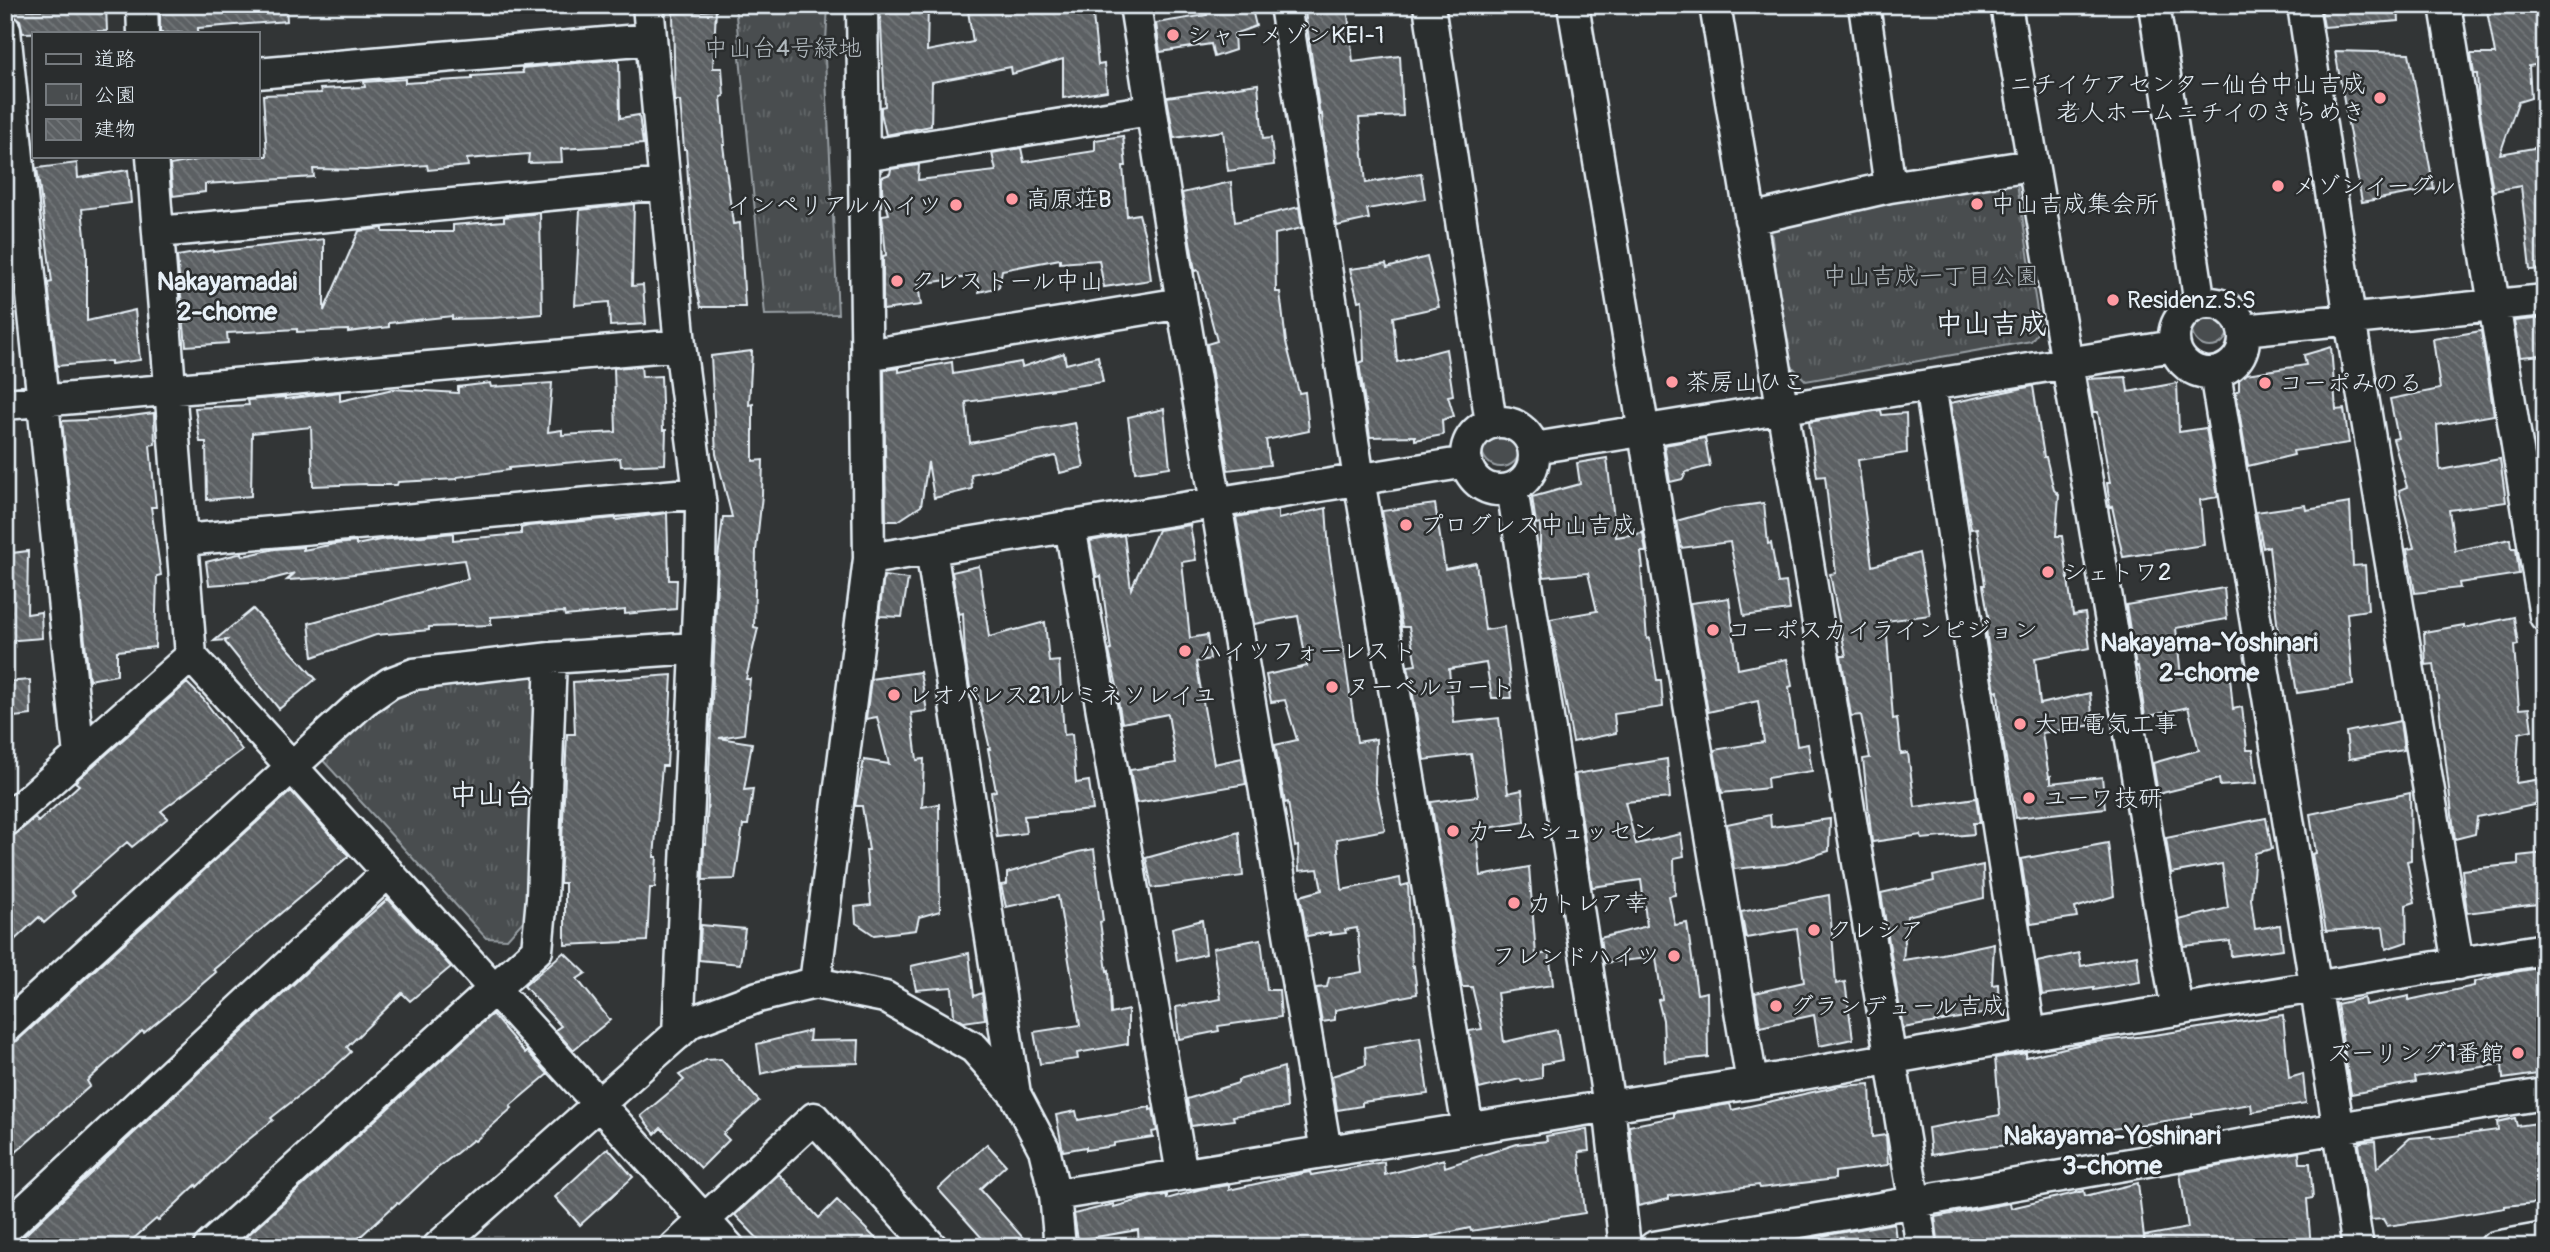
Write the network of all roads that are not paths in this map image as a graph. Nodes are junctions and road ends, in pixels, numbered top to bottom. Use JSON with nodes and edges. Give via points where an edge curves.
{"nodes":[{"id":1,"x":142,"y":5,"type":"edge"},
{"id":2,"x":648,"y":5,"type":"edge"},
{"id":3,"x":862,"y":5,"type":"edge"},
{"id":4,"x":1135,"y":5,"type":"edge"},
{"id":5,"x":1285,"y":5,"type":"edge"},
{"id":6,"x":1429,"y":5,"type":"edge"},
{"id":7,"x":1573,"y":5,"type":"edge"},
{"id":8,"x":1715,"y":5,"type":"edge"},
{"id":9,"x":1864,"y":5,"type":"edge"},
{"id":10,"x":2006,"y":5,"type":"edge"},
{"id":11,"x":2154,"y":5,"type":"edge"},
{"id":12,"x":2303,"y":5,"type":"edge"},
{"id":13,"x":2445,"y":5,"type":"edge"},
{"id":14,"x":5,"y":30,"type":"edge"},
{"id":15,"x":143,"y":32,"type":"edge"},
{"id":16,"x":650,"y":39,"type":"junction"},
{"id":17,"x":259,"y":73,"type":"edge"},
{"id":18,"x":17,"y":92,"type":"edge"},
{"id":19,"x":1150,"y":110,"type":"junction"},
{"id":20,"x":864,"y":156,"type":"junction"},
{"id":21,"x":152,"y":158,"type":"edge"},
{"id":22,"x":2032,"y":165,"type":"junction"},
{"id":23,"x":664,"y":184,"type":"junction"},
{"id":24,"x":1890,"y":187,"type":"junction"},
{"id":25,"x":1750,"y":219,"type":"junction"},
{"id":26,"x":158,"y":232,"type":"junction"},
{"id":27,"x":17,"y":253,"type":"edge"},
{"id":28,"x":2545,"y":300,"type":"edge"},
{"id":29,"x":1182,"y":303,"type":"junction"},
{"id":30,"x":2200,"y":304,"type":"junction"},
{"id":31,"x":2495,"y":305,"type":"junction"},
{"id":32,"x":2350,"y":319,"type":"junction"},
{"id":33,"x":2243,"y":330,"type":"junction"},
{"id":34,"x":680,"y":345,"type":"junction"},
{"id":35,"x":2174,"y":346,"type":"junction"},
{"id":36,"x":867,"y":355,"type":"junction"},
{"id":37,"x":2067,"y":363,"type":"junction"},
{"id":38,"x":2215,"y":373,"type":"junction"},
{"id":39,"x":1930,"y":385,"type":"junction"},
{"id":40,"x":172,"y":388,"type":"junction"},
{"id":41,"x":43,"y":400,"type":"junction"},
{"id":42,"x":5,"y":404,"type":"edge"},
{"id":43,"x":1782,"y":408,"type":"junction"},
{"id":44,"x":1492,"y":423,"type":"junction"},
{"id":45,"x":1644,"y":430,"type":"junction"},
{"id":46,"x":1534,"y":448,"type":"junction"},
{"id":47,"x":1467,"y":462,"type":"junction"},
{"id":48,"x":1359,"y":479,"type":"junction"},
{"id":49,"x":1512,"y":488,"type":"junction"},
{"id":50,"x":699,"y":493,"type":"junction"},
{"id":51,"x":1215,"y":503,"type":"junction"},
{"id":52,"x":1070,"y":526,"type":"junction"},
{"id":53,"x":183,"y":540,"type":"junction"},
{"id":54,"x":930,"y":549,"type":"junction"},
{"id":55,"x":869,"y":559,"type":"junction"},
{"id":56,"x":2545,"y":616,"type":"edge"},
{"id":57,"x":695,"y":648,"type":"junction"},
{"id":58,"x":191,"y":656,"type":"junction"},
{"id":59,"x":551,"y":658,"type":"junction"},
{"id":60,"x":79,"y":756,"type":"junction"},
{"id":61,"x":292,"y":767,"type":"junction"},
{"id":62,"x":5,"y":821,"type":"edge"},
{"id":63,"x":388,"y":872,"type":"junction"},
{"id":64,"x":2545,"y":949,"type":"edge"},
{"id":65,"x":2458,"y":964,"type":"junction"},
{"id":66,"x":815,"y":983,"type":"junction"},
{"id":67,"x":2315,"y":987,"type":"junction"},
{"id":68,"x":495,"y":990,"type":"junction"},
{"id":69,"x":2177,"y":1010,"type":"junction"},
{"id":70,"x":5,"y":1028,"type":"edge"},
{"id":71,"x":678,"y":1034,"type":"junction"},
{"id":72,"x":2030,"y":1034,"type":"junction"},
{"id":73,"x":1891,"y":1059,"type":"junction"},
{"id":74,"x":1752,"y":1083,"type":"junction"},
{"id":75,"x":1015,"y":1094,"type":"junction"},
{"id":76,"x":2545,"y":1094,"type":"edge"},
{"id":77,"x":598,"y":1104,"type":"junction"},
{"id":78,"x":1609,"y":1106,"type":"junction"},
{"id":79,"x":2338,"y":1126,"type":"junction"},
{"id":80,"x":1468,"y":1129,"type":"junction"},
{"id":81,"x":1326,"y":1151,"type":"junction"},
{"id":82,"x":1182,"y":1174,"type":"junction"},
{"id":83,"x":1055,"y":1195,"type":"junction"},
{"id":84,"x":1915,"y":1203,"type":"junction"},
{"id":85,"x":705,"y":1221,"type":"junction"},
{"id":86,"x":5,"y":1229,"type":"edge"},
{"id":87,"x":2540,"y":1242,"type":"edge"},
{"id":88,"x":209,"y":1247,"type":"edge"},
{"id":89,"x":438,"y":1247,"type":"edge"},
{"id":90,"x":676,"y":1247,"type":"edge"},
{"id":91,"x":729,"y":1247,"type":"edge"},
{"id":92,"x":932,"y":1247,"type":"edge"},
{"id":93,"x":1060,"y":1247,"type":"edge"},
{"id":94,"x":1625,"y":1247,"type":"edge"},
{"id":95,"x":1654,"y":1247,"type":"edge"},
{"id":96,"x":1922,"y":1247,"type":"edge"},
{"id":97,"x":2358,"y":1247,"type":"edge"},
{"id":98,"x":2495,"y":1247,"type":"edge"}],
"edges":[{"from":1,"to":15,"type":"street"},
{"from":2,"to":16,"type":"street"},
{"from":3,"to":20,"type":"street"},
{"from":4,"to":19,"type":"street"},
{"from":5,"to":48,"type":"street"},
{"from":6,"to":44,"type":"street"},
{"from":7,"to":45,"type":"street"},
{"from":8,"to":25,"type":"street"},
{"from":9,"to":24,"type":"street"},
{"from":10,"to":22,"type":"street"},
{"from":11,"to":30,"type":"street"},
{"from":12,"to":32,"type":"street"},
{"from":13,"to":31,"type":"street"},
{"from":14,"to":18,"type":"street"},
{"from":16,"to":17,"type":"street"},
{"from":16,"to":23,"type":"street"},
{"from":18,"to":27,"type":"street"},
{"from":19,"to":20,"type":"street"},
{"from":19,"to":29,"type":"street"},
{"from":20,"to":36,"type":"street"},
{"from":21,"to":26,"type":"street"},
{"from":22,"to":24,"type":"street"},
{"from":22,"to":37,"type":"street"},
{"from":23,"to":26,"type":"street"},
{"from":23,"to":34,"type":"street"},
{"from":24,"to":25,"type":"street"},
{"from":25,"to":43,"type":"street"},
{"from":26,"to":40,"type":"street"},
{"from":27,"to":41,"type":"street"},
{"from":28,"to":31,"type":"street"},
{"from":29,"to":36,"type":"street"},
{"from":29,"to":51,"type":"street"},
{"from":30,"to":33,"type":"street","via":[[2211,303],[2232,312]]},
{"from":30,"to":35,"type":"street","via":[[2182,316]]},
{"from":31,"to":32,"type":"street"},
{"from":31,"to":56,"type":"street"},
{"from":32,"to":33,"type":"street"},
{"from":32,"to":65,"type":"street"},
{"from":33,"to":38,"type":"street","via":[[2241,353]]},
{"from":34,"to":40,"type":"street"},
{"from":34,"to":50,"type":"street"},
{"from":35,"to":37,"type":"street"},
{"from":35,"to":38,"type":"street","via":[[2194,370]]},
{"from":36,"to":55,"type":"street"},
{"from":37,"to":39,"type":"street"},
{"from":37,"to":69,"type":"street"},
{"from":38,"to":67,"type":"street"},
{"from":39,"to":43,"type":"street"},
{"from":39,"to":72,"type":"street"},
{"from":40,"to":41,"type":"street"},
{"from":40,"to":53,"type":"street"},
{"from":41,"to":42,"type":"street"},
{"from":41,"to":60,"type":"street"},
{"from":43,"to":45,"type":"street"},
{"from":43,"to":73,"type":"street"},
{"from":44,"to":46,"type":"street","via":[[1522,430]]},
{"from":44,"to":47,"type":"street","via":[[1475,434]]},
{"from":45,"to":46,"type":"street"},
{"from":45,"to":74,"type":"street"},
{"from":46,"to":49,"type":"street","via":[[1528,476]]},
{"from":47,"to":48,"type":"street"},
{"from":47,"to":49,"type":"street","via":[[1483,486]]},
{"from":48,"to":51,"type":"street"},
{"from":48,"to":80,"type":"street"},
{"from":49,"to":78,"type":"street"},
{"from":50,"to":53,"type":"street"},
{"from":50,"to":57,"type":"street"},
{"from":51,"to":52,"type":"street"},
{"from":51,"to":81,"type":"street"},
{"from":52,"to":54,"type":"street"},
{"from":52,"to":82,"type":"street"},
{"from":53,"to":58,"type":"street"},
{"from":54,"to":55,"type":"street"},
{"from":54,"to":75,"type":"street"},
{"from":55,"to":66,"type":"street"},
{"from":57,"to":59,"type":"street"},
{"from":57,"to":71,"type":"street"},
{"from":58,"to":60,"type":"street"},
{"from":58,"to":61,"type":"street"},
{"from":59,"to":61,"type":"street","via":[[414,674],[390,683]]},
{"from":59,"to":68,"type":"street","via":[[537,950]]},
{"from":60,"to":62,"type":"street"},
{"from":61,"to":63,"type":"street"},
{"from":61,"to":70,"type":"street"},
{"from":63,"to":68,"type":"street"},
{"from":63,"to":86,"type":"street"},
{"from":64,"to":65,"type":"street"},
{"from":65,"to":67,"type":"street"},
{"from":66,"to":71,"type":"street","via":[[758,997],[691,1022]]},
{"from":66,"to":75,"type":"street","via":[[885,997],[974,1048]]},
{"from":67,"to":69,"type":"street"},
{"from":67,"to":79,"type":"street"},
{"from":68,"to":77,"type":"street"},
{"from":68,"to":88,"type":"street"},
{"from":69,"to":72,"type":"street"},
{"from":71,"to":77,"type":"street"},
{"from":72,"to":73,"type":"street"},
{"from":73,"to":74,"type":"street"},
{"from":73,"to":84,"type":"street"},
{"from":74,"to":78,"type":"street"},
{"from":75,"to":83,"type":"street","via":[[1044,1149]]},
{"from":76,"to":79,"type":"street"},
{"from":77,"to":85,"type":"street"},
{"from":77,"to":89,"type":"street"},
{"from":78,"to":80,"type":"street"},
{"from":78,"to":94,"type":"street"},
{"from":79,"to":84,"type":"street"},
{"from":79,"to":97,"type":"street"},
{"from":80,"to":81,"type":"street"},
{"from":81,"to":82,"type":"street"},
{"from":82,"to":83,"type":"street"},
{"from":83,"to":93,"type":"street"},
{"from":84,"to":95,"type":"street"},
{"from":84,"to":96,"type":"street"},
{"from":85,"to":90,"type":"street"},
{"from":85,"to":91,"type":"street"},
{"from":85,"to":92,"type":"street","via":[[814,1118]]},
{"from":87,"to":98,"type":"street"}]}
